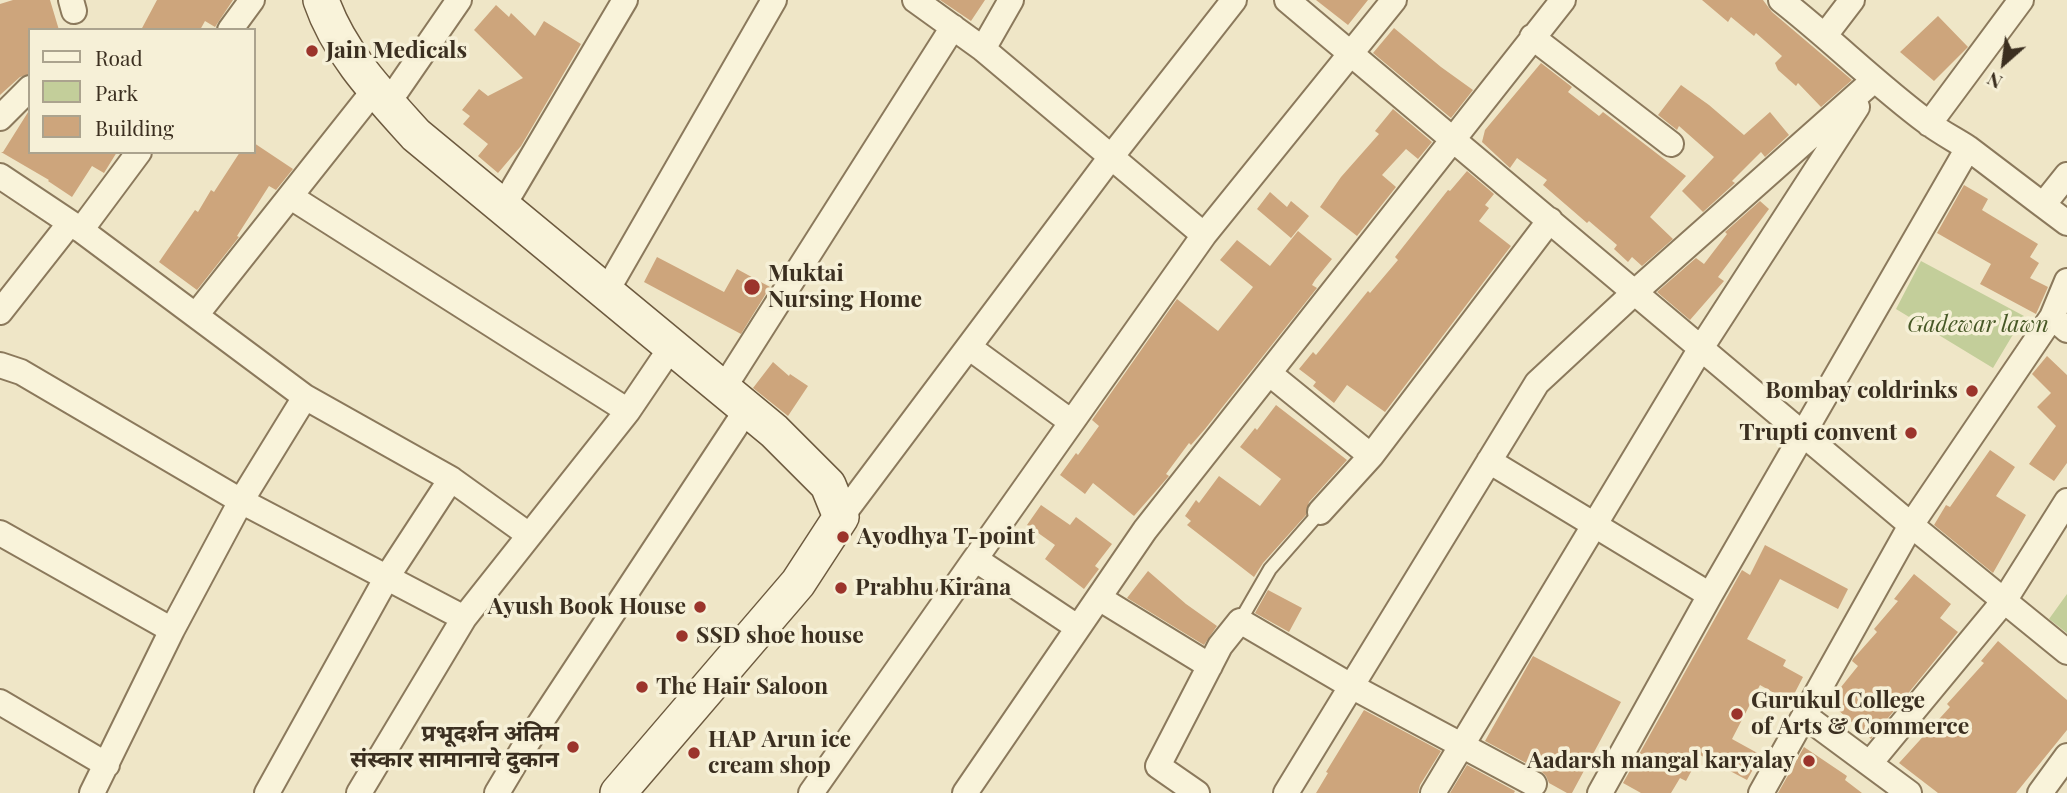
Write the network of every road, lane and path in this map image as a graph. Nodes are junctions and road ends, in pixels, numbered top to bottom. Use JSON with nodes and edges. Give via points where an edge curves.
{"nodes":[{"id":1,"x":252,"y":0,"type":"edge"},
{"id":2,"x":321,"y":0,"type":"edge"},
{"id":3,"x":459,"y":0,"type":"edge"},
{"id":4,"x":625,"y":0,"type":"edge"},
{"id":5,"x":774,"y":0,"type":"edge"},
{"id":6,"x":915,"y":0,"type":"edge"},
{"id":7,"x":1011,"y":0,"type":"edge"},
{"id":8,"x":1234,"y":0,"type":"edge"},
{"id":9,"x":1287,"y":0,"type":"edge"},
{"id":10,"x":1394,"y":0,"type":"edge"},
{"id":11,"x":1563,"y":0,"type":"edge"},
{"id":12,"x":1782,"y":0,"type":"edge"},
{"id":13,"x":1852,"y":0,"type":"edge"},
{"id":14,"x":2021,"y":0,"type":"edge"},
{"id":15,"x":953,"y":27,"type":"junction"},
{"id":16,"x":231,"y":28,"type":"edge"},
{"id":17,"x":1826,"y":34,"type":"junction"},
{"id":18,"x":1532,"y":37,"type":"junction"},
{"id":19,"x":983,"y":49,"type":"junction"},
{"id":20,"x":1353,"y":53,"type":"junction"},
{"id":21,"x":1874,"y":80,"type":"junction"},
{"id":22,"x":28,"y":90,"type":"edge"},
{"id":23,"x":382,"y":96,"type":"junction"},
{"id":24,"x":0,"y":118,"type":"edge"},
{"id":25,"x":1929,"y":124,"type":"junction"},
{"id":26,"x":1454,"y":139,"type":"junction"},
{"id":27,"x":1671,"y":144,"type":"dead end"},
{"id":28,"x":1968,"y":148,"type":"junction"},
{"id":29,"x":137,"y":154,"type":"edge"},
{"id":30,"x":1111,"y":157,"type":"junction"},
{"id":31,"x":2067,"y":174,"type":"edge"},
{"id":32,"x":0,"y":176,"type":"edge"},
{"id":33,"x":291,"y":197,"type":"junction"},
{"id":34,"x":2043,"y":205,"type":"junction"},
{"id":35,"x":503,"y":206,"type":"junction"},
{"id":36,"x":1550,"y":220,"type":"junction"},
{"id":37,"x":2067,"y":223,"type":"edge"},
{"id":38,"x":75,"y":226,"type":"junction"},
{"id":39,"x":1204,"y":235,"type":"junction"},
{"id":40,"x":2067,"y":281,"type":"edge"},
{"id":41,"x":606,"y":292,"type":"junction"},
{"id":42,"x":1635,"y":292,"type":"junction"},
{"id":43,"x":0,"y":312,"type":"edge"},
{"id":44,"x":196,"y":316,"type":"junction"},
{"id":45,"x":2059,"y":324,"type":"edge"},
{"id":46,"x":672,"y":346,"type":"junction"},
{"id":47,"x":970,"y":348,"type":"junction"},
{"id":48,"x":1701,"y":348,"type":"junction"},
{"id":49,"x":0,"y":365,"type":"edge"},
{"id":50,"x":1270,"y":374,"type":"junction"},
{"id":51,"x":305,"y":397,"type":"junction"},
{"id":52,"x":735,"y":399,"type":"junction"},
{"id":53,"x":628,"y":411,"type":"junction"},
{"id":54,"x":1070,"y":422,"type":"junction"},
{"id":55,"x":1803,"y":434,"type":"junction"},
{"id":56,"x":1371,"y":456,"type":"junction"},
{"id":57,"x":1489,"y":461,"type":"junction"},
{"id":58,"x":451,"y":479,"type":"junction"},
{"id":59,"x":241,"y":501,"type":"junction"},
{"id":60,"x":2067,"y":501,"type":"edge"},
{"id":61,"x":1320,"y":512,"type":"joint"},
{"id":62,"x":841,"y":517,"type":"junction"},
{"id":63,"x":1594,"y":525,"type":"junction"},
{"id":64,"x":1911,"y":525,"type":"junction"},
{"id":65,"x":0,"y":533,"type":"edge"},
{"id":66,"x":529,"y":535,"type":"junction"},
{"id":67,"x":975,"y":559,"type":"junction"},
{"id":68,"x":387,"y":577,"type":"junction"},
{"id":69,"x":1710,"y":595,"type":"junction"},
{"id":70,"x":1099,"y":598,"type":"junction"},
{"id":71,"x":2004,"y":601,"type":"junction"},
{"id":72,"x":464,"y":618,"type":"junction"},
{"id":73,"x":1240,"y":621,"type":"junction"},
{"id":74,"x":1077,"y":627,"type":"junction"},
{"id":75,"x":172,"y":630,"type":"junction"},
{"id":76,"x":2067,"y":652,"type":"edge"},
{"id":77,"x":1210,"y":666,"type":"junction"},
{"id":78,"x":1351,"y":686,"type":"junction"},
{"id":79,"x":0,"y":702,"type":"edge"},
{"id":80,"x":1805,"y":716,"type":"junction"},
{"id":81,"x":1462,"y":744,"type":"junction"},
{"id":82,"x":2067,"y":756,"type":"edge"},
{"id":83,"x":1870,"y":763,"type":"junction"},
{"id":84,"x":107,"y":765,"type":"junction"},
{"id":85,"x":1538,"y":790,"type":"edge"},
{"id":86,"x":92,"y":793,"type":"edge"},
{"id":87,"x":267,"y":793,"type":"edge"},
{"id":88,"x":359,"y":793,"type":"edge"},
{"id":89,"x":497,"y":793,"type":"edge"},
{"id":90,"x":618,"y":793,"type":"edge"},
{"id":91,"x":811,"y":793,"type":"edge"},
{"id":92,"x":965,"y":793,"type":"edge"},
{"id":93,"x":1197,"y":793,"type":"edge"},
{"id":94,"x":1286,"y":793,"type":"edge"},
{"id":95,"x":1433,"y":793,"type":"edge"},
{"id":96,"x":1600,"y":793,"type":"edge"},
{"id":97,"x":1761,"y":793,"type":"edge"},
{"id":98,"x":1909,"y":793,"type":"edge"},
{"id":99,"x":2040,"y":793,"type":"edge"}],
"edges":[{"from":1,"to":16,"type":"street"},
{"from":2,"to":23,"type":"main road","via":[[346,51]]},
{"from":3,"to":23,"type":"street"},
{"from":4,"to":35,"type":"street"},
{"from":5,"to":41,"type":"street"},
{"from":6,"to":15,"type":"street"},
{"from":7,"to":19,"type":"street"},
{"from":8,"to":30,"type":"street"},
{"from":9,"to":20,"type":"street"},
{"from":10,"to":20,"type":"street"},
{"from":11,"to":18,"type":"street"},
{"from":12,"to":17,"type":"street"},
{"from":13,"to":17,"type":"street"},
{"from":14,"to":25,"type":"street"},
{"from":15,"to":19,"type":"street"},
{"from":15,"to":52,"type":"street"},
{"from":17,"to":21,"type":"street"},
{"from":18,"to":26,"type":"street"},
{"from":18,"to":27,"type":"street"},
{"from":19,"to":30,"type":"street"},
{"from":20,"to":26,"type":"street"},
{"from":20,"to":39,"type":"street"},
{"from":21,"to":25,"type":"street"},
{"from":21,"to":42,"type":"street"},
{"from":21,"to":48,"type":"street"},
{"from":22,"to":24,"type":"street"},
{"from":23,"to":33,"type":"street"},
{"from":23,"to":35,"type":"main road","via":[[416,135]]},
{"from":25,"to":28,"type":"street"},
{"from":26,"to":36,"type":"street"},
{"from":26,"to":50,"type":"street"},
{"from":28,"to":34,"type":"street"},
{"from":28,"to":55,"type":"street"},
{"from":29,"to":38,"type":"street"},
{"from":30,"to":39,"type":"street"},
{"from":30,"to":47,"type":"street"},
{"from":31,"to":34,"type":"street"},
{"from":32,"to":38,"type":"street"},
{"from":33,"to":44,"type":"street"},
{"from":33,"to":53,"type":"street"},
{"from":34,"to":37,"type":"street"},
{"from":35,"to":41,"type":"main road"},
{"from":36,"to":42,"type":"street"},
{"from":36,"to":56,"type":"street"},
{"from":38,"to":43,"type":"street"},
{"from":38,"to":44,"type":"street"},
{"from":39,"to":54,"type":"street"},
{"from":40,"to":45,"type":"street"},
{"from":41,"to":46,"type":"main road"},
{"from":42,"to":48,"type":"street"},
{"from":42,"to":57,"type":"street","via":[[1537,383]]},
{"from":44,"to":51,"type":"street"},
{"from":45,"to":64,"type":"street"},
{"from":46,"to":52,"type":"main road"},
{"from":46,"to":53,"type":"street"},
{"from":47,"to":54,"type":"street"},
{"from":47,"to":62,"type":"street"},
{"from":48,"to":55,"type":"street"},
{"from":48,"to":63,"type":"street"},
{"from":49,"to":59,"type":"street","via":[[21,372]]},
{"from":50,"to":56,"type":"street"},
{"from":50,"to":70,"type":"street","via":[[1145,530]]},
{"from":51,"to":58,"type":"street"},
{"from":51,"to":59,"type":"street"},
{"from":52,"to":62,"type":"main road","via":[[828,485]]},
{"from":52,"to":89,"type":"street"},
{"from":53,"to":66,"type":"street"},
{"from":54,"to":67,"type":"street"},
{"from":55,"to":64,"type":"street"},
{"from":55,"to":69,"type":"street"},
{"from":56,"to":61,"type":"street"},
{"from":57,"to":63,"type":"street"},
{"from":57,"to":78,"type":"street"},
{"from":58,"to":66,"type":"street"},
{"from":58,"to":68,"type":"street"},
{"from":59,"to":68,"type":"street"},
{"from":59,"to":75,"type":"street"},
{"from":60,"to":71,"type":"street"},
{"from":61,"to":73,"type":"lane","via":[[1270,569]]},
{"from":62,"to":90,"type":"main road","via":[[798,583]]},
{"from":63,"to":69,"type":"street"},
{"from":63,"to":81,"type":"street"},
{"from":64,"to":71,"type":"street"},
{"from":64,"to":80,"type":"street"},
{"from":65,"to":75,"type":"street"},
{"from":66,"to":72,"type":"street"},
{"from":67,"to":74,"type":"street"},
{"from":67,"to":91,"type":"street"},
{"from":68,"to":72,"type":"street"},
{"from":68,"to":87,"type":"street"},
{"from":69,"to":96,"type":"street"},
{"from":70,"to":74,"type":"street"},
{"from":70,"to":77,"type":"street"},
{"from":71,"to":76,"type":"street"},
{"from":71,"to":83,"type":"street"},
{"from":72,"to":88,"type":"street"},
{"from":73,"to":77,"type":"street"},
{"from":73,"to":78,"type":"street"},
{"from":74,"to":92,"type":"street"},
{"from":75,"to":84,"type":"street"},
{"from":77,"to":93,"type":"street","via":[[1158,766]]},
{"from":78,"to":81,"type":"street"},
{"from":78,"to":94,"type":"street"},
{"from":79,"to":84,"type":"street"},
{"from":80,"to":83,"type":"street"},
{"from":80,"to":97,"type":"street"},
{"from":81,"to":85,"type":"street"},
{"from":81,"to":95,"type":"street"},
{"from":82,"to":99,"type":"street"},
{"from":83,"to":98,"type":"street"},
{"from":84,"to":86,"type":"street"}]}
